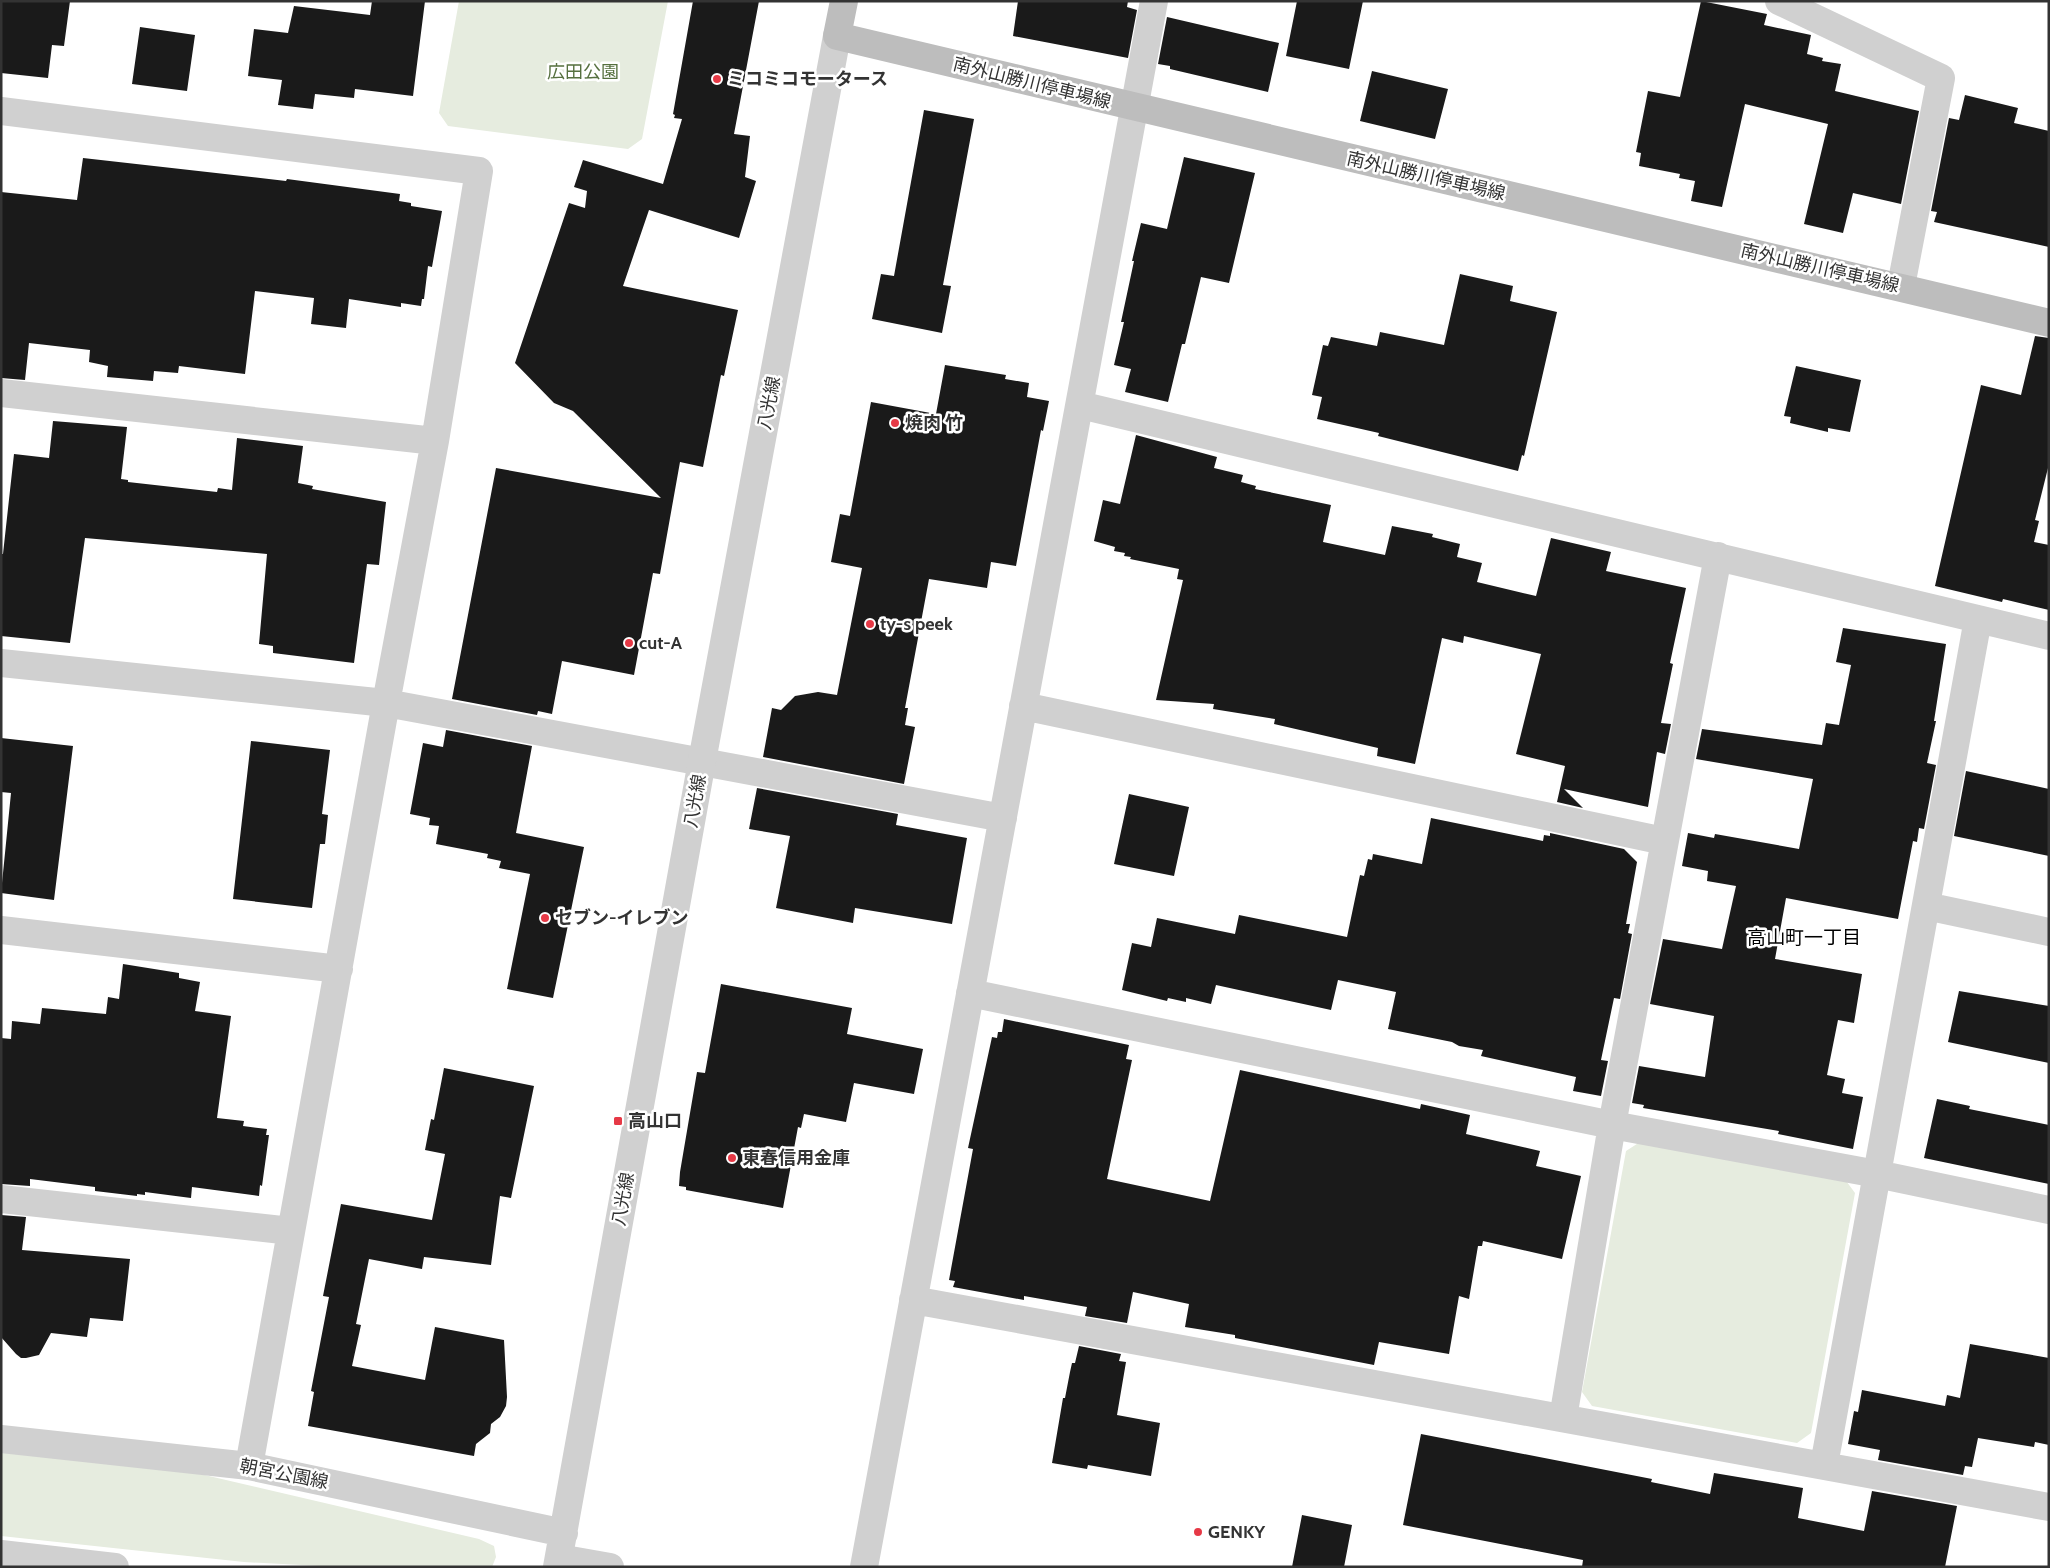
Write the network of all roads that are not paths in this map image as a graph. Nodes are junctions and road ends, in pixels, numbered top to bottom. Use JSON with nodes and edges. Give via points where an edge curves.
{"nodes":[{"id":1,"x":844,"y":1,"type":"edge"},
{"id":2,"x":1154,"y":1,"type":"edge"},
{"id":3,"x":1779,"y":1,"type":"edge"},
{"id":4,"x":837,"y":36,"type":"junction"},
{"id":5,"x":1134,"y":108,"type":"junction"},
{"id":6,"x":1,"y":111,"type":"edge"},
{"id":7,"x":1901,"y":286,"type":"junction"},
{"id":8,"x":2049,"y":323,"type":"edge"},
{"id":9,"x":1,"y":393,"type":"edge"},
{"id":10,"x":1080,"y":405,"type":"junction"},
{"id":11,"x":435,"y":441,"type":"junction"},
{"id":12,"x":1718,"y":556,"type":"junction"},
{"id":13,"x":1978,"y":618,"type":"junction"},
{"id":14,"x":2049,"y":636,"type":"edge"},
{"id":15,"x":1,"y":663,"type":"edge"},
{"id":16,"x":386,"y":703,"type":"junction"},
{"id":17,"x":1023,"y":706,"type":"junction"},
{"id":18,"x":702,"y":762,"type":"junction"},
{"id":19,"x":1003,"y":818,"type":"junction"},
{"id":20,"x":1664,"y":841,"type":"junction"},
{"id":21,"x":1926,"y":906,"type":"junction"},
{"id":22,"x":1,"y":930,"type":"edge"},
{"id":23,"x":2049,"y":932,"type":"edge"},
{"id":24,"x":339,"y":969,"type":"junction"},
{"id":25,"x":970,"y":993,"type":"junction"},
{"id":26,"x":1612,"y":1125,"type":"junction"},
{"id":27,"x":1876,"y":1174,"type":"junction"},
{"id":28,"x":1,"y":1199,"type":"edge"},
{"id":29,"x":2049,"y":1210,"type":"edge"},
{"id":30,"x":291,"y":1231,"type":"junction"},
{"id":31,"x":913,"y":1300,"type":"junction"},
{"id":32,"x":1563,"y":1418,"type":"junction"},
{"id":33,"x":1,"y":1439,"type":"edge"},
{"id":34,"x":1824,"y":1465,"type":"junction"},
{"id":35,"x":249,"y":1466,"type":"junction"},
{"id":36,"x":2049,"y":1507,"type":"edge"},
{"id":37,"x":560,"y":1553,"type":"edge"},
{"id":38,"x":1,"y":1554,"type":"edge"},
{"id":39,"x":115,"y":1567,"type":"edge"},
{"id":40,"x":610,"y":1567,"type":"edge"},
{"id":41,"x":864,"y":1567,"type":"edge"}],
"edges":[{"from":1,"to":4,"type":"main road"},
{"from":2,"to":5,"type":"street"},
{"from":3,"to":7,"type":"street","via":[[1941,78]]},
{"from":4,"to":5,"type":"main road","name":"南外山勝川停車場線"},
{"from":4,"to":18,"type":"street","name":"八光線"},
{"from":5,"to":7,"type":"main road","name":"南外山勝川停車場線"},
{"from":5,"to":10,"type":"street"},
{"from":6,"to":11,"type":"street","via":[[479,171]]},
{"from":7,"to":8,"type":"main road","name":"南外山勝川停車場線"},
{"from":9,"to":11,"type":"street"},
{"from":10,"to":12,"type":"street"},
{"from":10,"to":17,"type":"street"},
{"from":11,"to":16,"type":"street"},
{"from":12,"to":13,"type":"street"},
{"from":12,"to":20,"type":"street"},
{"from":13,"to":14,"type":"street"},
{"from":13,"to":21,"type":"street"},
{"from":15,"to":16,"type":"street"},
{"from":16,"to":18,"type":"street"},
{"from":16,"to":24,"type":"street"},
{"from":17,"to":19,"type":"street"},
{"from":17,"to":20,"type":"street"},
{"from":18,"to":19,"type":"street"},
{"from":18,"to":37,"type":"street","name":"八光線"},
{"from":19,"to":25,"type":"street"},
{"from":20,"to":26,"type":"street"},
{"from":21,"to":23,"type":"street"},
{"from":21,"to":27,"type":"street"},
{"from":22,"to":24,"type":"street"},
{"from":24,"to":30,"type":"street"},
{"from":25,"to":26,"type":"street"},
{"from":25,"to":31,"type":"street"},
{"from":26,"to":27,"type":"street"},
{"from":26,"to":32,"type":"street"},
{"from":27,"to":29,"type":"street"},
{"from":27,"to":34,"type":"street"},
{"from":28,"to":30,"type":"street"},
{"from":30,"to":35,"type":"street"},
{"from":31,"to":32,"type":"street"},
{"from":31,"to":41,"type":"street"},
{"from":32,"to":34,"type":"street"},
{"from":33,"to":35,"type":"street","name":"朝宮公園線"},
{"from":34,"to":36,"type":"street"},
{"from":35,"to":37,"type":"street","name":"朝宮公園線"},
{"from":37,"to":40,"type":"street","name":"朝宮公園線"},
{"from":38,"to":39,"type":"street"}]}
